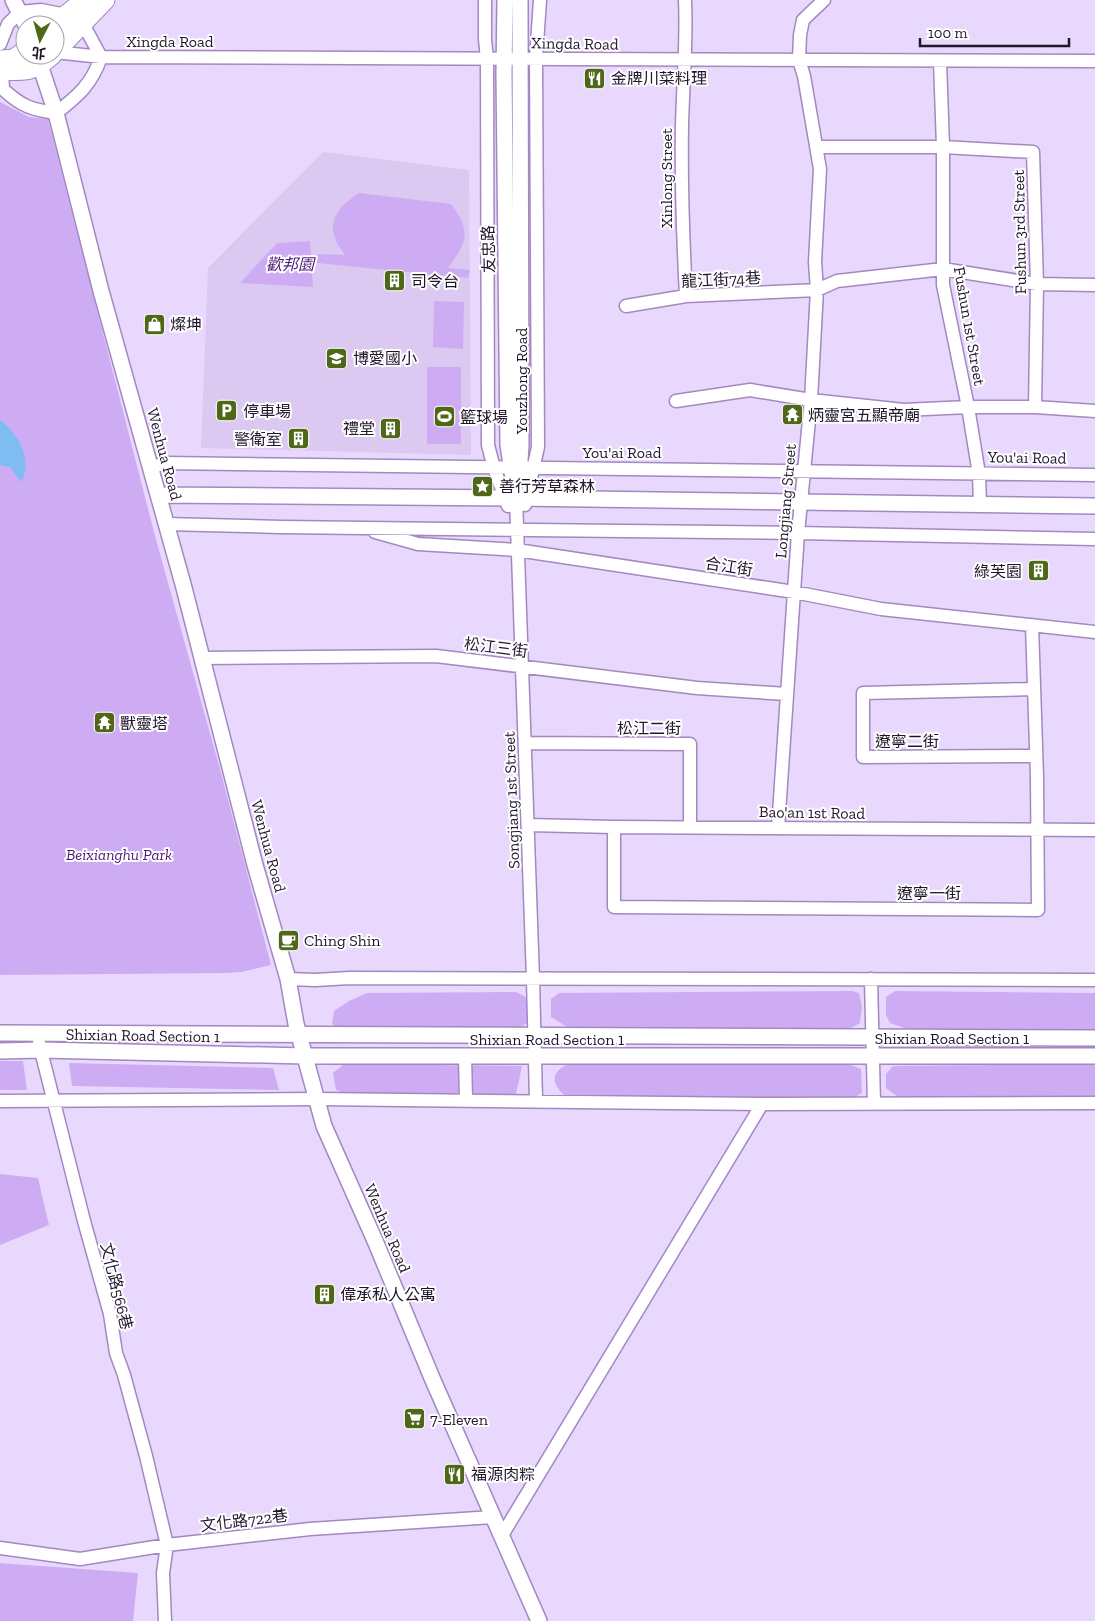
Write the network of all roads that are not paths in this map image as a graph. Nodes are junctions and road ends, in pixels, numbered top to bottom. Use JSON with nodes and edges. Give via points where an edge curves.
{"nodes":[{"id":1,"x":84,"y":0,"type":"edge"},
{"id":2,"x":105,"y":0,"type":"edge"},
{"id":3,"x":485,"y":0,"type":"edge"},
{"id":4,"x":505,"y":0,"type":"edge"},
{"id":5,"x":520,"y":0,"type":"edge"},
{"id":6,"x":540,"y":0,"type":"edge"},
{"id":7,"x":685,"y":0,"type":"edge"},
{"id":8,"x":824,"y":0,"type":"edge"},
{"id":9,"x":20,"y":12,"type":"edge"},
{"id":10,"x":68,"y":21,"type":"edge"},
{"id":11,"x":0,"y":44,"type":"edge"},
{"id":12,"x":65,"y":53,"type":"edge"},
{"id":13,"x":101,"y":57,"type":"junction"},
{"id":14,"x":15,"y":58,"type":"edge"},
{"id":15,"x":504,"y":58,"type":"junction"},
{"id":16,"x":519,"y":58,"type":"junction"},
{"id":17,"x":536,"y":58,"type":"junction"},
{"id":18,"x":487,"y":59,"type":"junction"},
{"id":19,"x":799,"y":60,"type":"junction"},
{"id":20,"x":685,"y":61,"type":"junction"},
{"id":21,"x":940,"y":61,"type":"junction"},
{"id":22,"x":1095,"y":61,"type":"edge"},
{"id":23,"x":34,"y":65,"type":"edge"},
{"id":24,"x":44,"y":65,"type":"edge"},
{"id":25,"x":1,"y":67,"type":"edge"},
{"id":26,"x":56,"y":113,"type":"junction"},
{"id":27,"x":817,"y":147,"type":"junction"},
{"id":28,"x":943,"y":147,"type":"junction"},
{"id":29,"x":943,"y":269,"type":"junction"},
{"id":30,"x":1036,"y":284,"type":"junction"},
{"id":31,"x":1095,"y":285,"type":"edge"},
{"id":32,"x":817,"y":290,"type":"junction"},
{"id":33,"x":686,"y":296,"type":"junction"},
{"id":34,"x":626,"y":306,"type":"dead end"},
{"id":35,"x":811,"y":400,"type":"junction"},
{"id":36,"x":676,"y":401,"type":"dead end"},
{"id":37,"x":968,"y":407,"type":"junction"},
{"id":38,"x":1035,"y":407,"type":"junction"},
{"id":39,"x":1095,"y":412,"type":"edge"},
{"id":40,"x":150,"y":468,"type":"junction"},
{"id":41,"x":494,"y":468,"type":"junction"},
{"id":42,"x":522,"y":469,"type":"junction"},
{"id":43,"x":804,"y":472,"type":"junction"},
{"id":44,"x":979,"y":474,"type":"junction"},
{"id":45,"x":1095,"y":475,"type":"edge"},
{"id":46,"x":159,"y":495,"type":"junction"},
{"id":47,"x":516,"y":498,"type":"junction"},
{"id":48,"x":802,"y":502,"type":"junction"},
{"id":49,"x":980,"y":505,"type":"junction"},
{"id":50,"x":1095,"y":506,"type":"edge"},
{"id":51,"x":165,"y":524,"type":"junction"},
{"id":52,"x":359,"y":527,"type":"junction"},
{"id":53,"x":518,"y":529,"type":"junction"},
{"id":54,"x":798,"y":533,"type":"junction"},
{"id":55,"x":1095,"y":539,"type":"edge"},
{"id":56,"x":517,"y":550,"type":"junction"},
{"id":57,"x":794,"y":592,"type":"junction"},
{"id":58,"x":1032,"y":625,"type":"junction"},
{"id":59,"x":1095,"y":632,"type":"edge"},
{"id":60,"x":202,"y":658,"type":"junction"},
{"id":61,"x":522,"y":667,"type":"junction"},
{"id":62,"x":1034,"y":689,"type":"junction"},
{"id":63,"x":786,"y":694,"type":"junction"},
{"id":64,"x":525,"y":743,"type":"junction"},
{"id":65,"x":1036,"y":756,"type":"junction"},
{"id":66,"x":528,"y":825,"type":"junction"},
{"id":67,"x":614,"y":827,"type":"junction"},
{"id":68,"x":690,"y":827,"type":"junction"},
{"id":69,"x":778,"y":828,"type":"junction"},
{"id":70,"x":1037,"y":829,"type":"junction"},
{"id":71,"x":1095,"y":830,"type":"edge"},
{"id":72,"x":533,"y":978,"type":"junction"},
{"id":73,"x":288,"y":979,"type":"junction"},
{"id":74,"x":871,"y":979,"type":"junction"},
{"id":75,"x":1095,"y":980,"type":"edge"},
{"id":76,"x":0,"y":1033,"type":"edge"},
{"id":77,"x":37,"y":1034,"type":"junction"},
{"id":78,"x":299,"y":1035,"type":"junction"},
{"id":79,"x":534,"y":1036,"type":"junction"},
{"id":80,"x":873,"y":1037,"type":"junction"},
{"id":81,"x":1095,"y":1038,"type":"edge"},
{"id":82,"x":41,"y":1050,"type":"junction"},
{"id":83,"x":0,"y":1051,"type":"edge"},
{"id":84,"x":304,"y":1056,"type":"junction"},
{"id":85,"x":465,"y":1056,"type":"junction"},
{"id":86,"x":534,"y":1056,"type":"junction"},
{"id":87,"x":873,"y":1056,"type":"junction"},
{"id":88,"x":1095,"y":1056,"type":"edge"},
{"id":89,"x":316,"y":1099,"type":"junction"},
{"id":90,"x":54,"y":1100,"type":"junction"},
{"id":91,"x":466,"y":1100,"type":"junction"},
{"id":92,"x":536,"y":1100,"type":"junction"},
{"id":93,"x":0,"y":1101,"type":"edge"},
{"id":94,"x":1095,"y":1103,"type":"edge"},
{"id":95,"x":762,"y":1104,"type":"junction"},
{"id":96,"x":874,"y":1104,"type":"junction"},
{"id":97,"x":493,"y":1517,"type":"junction"},
{"id":98,"x":501,"y":1537,"type":"junction"},
{"id":99,"x":167,"y":1545,"type":"junction"},
{"id":100,"x":0,"y":1548,"type":"edge"},
{"id":101,"x":165,"y":1621,"type":"edge"},
{"id":102,"x":539,"y":1621,"type":"edge"}],
"edges":[{"from":1,"to":10,"type":"main road"},
{"from":2,"to":10,"type":"main road"},
{"from":3,"to":18,"type":"street","name":"Youzhong Road"},
{"from":4,"to":15,"type":"street","name":"友忠路"},
{"from":5,"to":16,"type":"street","name":"Youzhong Road"},
{"from":6,"to":17,"type":"street","name":"Youzhong Road"},
{"from":7,"to":20,"type":"street","name":"Xinlong Street"},
{"from":8,"to":19,"type":"street","name":"Longjiang Street","via":[[803,20]]},
{"from":9,"to":10,"type":"street","via":[[41,10]]},
{"from":9,"to":11,"type":"street","via":[[8,24]]},
{"from":10,"to":13,"type":"street"},
{"from":12,"to":13,"type":"street","name":"Xingda Road"},
{"from":13,"to":18,"type":"street","name":"Xingda Road"},
{"from":13,"to":26,"type":"street","via":[[84,89]]},
{"from":14,"to":25,"type":"main road"},
{"from":15,"to":16,"type":"street","name":"Xingda Road"},
{"from":15,"to":18,"type":"street","name":"Xingda Road"},
{"from":15,"to":42,"type":"street","name":"友忠路","via":[[508,446]]},
{"from":16,"to":17,"type":"street","name":"Xingda Road"},
{"from":16,"to":42,"type":"street","name":"Youzhong Road"},
{"from":17,"to":20,"type":"street","name":"Xingda Road"},
{"from":17,"to":42,"type":"street","name":"Youzhong Road","via":[[538,447]]},
{"from":18,"to":41,"type":"street","name":"Youzhong Road","via":[[488,445]]},
{"from":19,"to":20,"type":"street","name":"Xingda Road"},
{"from":19,"to":21,"type":"street","name":"Xingda Road"},
{"from":19,"to":27,"type":"street","name":"Longjiang Street"},
{"from":20,"to":33,"type":"street","name":"Xinlong Street","via":[[682,220]]},
{"from":21,"to":22,"type":"street","name":"Xingda Road"},
{"from":21,"to":28,"type":"street","name":"Fushun 1st Street"},
{"from":23,"to":25,"type":"main road","via":[[29,70]]},
{"from":24,"to":26,"type":"street","name":"Wenhua Road"},
{"from":25,"to":26,"type":"street","via":[[3,89],[16,102]]},
{"from":26,"to":40,"type":"street","name":"Wenhua Road","via":[[100,291]]},
{"from":27,"to":28,"type":"street","name":"Fushun 3rd Street"},
{"from":27,"to":32,"type":"street","name":"Longjiang Street","via":[[820,169],[815,262]]},
{"from":28,"to":29,"type":"street","name":"Fushun 1st Street"},
{"from":28,"to":30,"type":"street","name":"Fushun 3rd Street","via":[[1033,152]]},
{"from":29,"to":30,"type":"street","name":"龍江街74巷"},
{"from":29,"to":32,"type":"street","name":"龍江街74巷","via":[[837,281]]},
{"from":29,"to":37,"type":"street","name":"Fushun 1st Street","via":[[943,285]]},
{"from":30,"to":31,"type":"street","name":"龍江街74巷"},
{"from":30,"to":38,"type":"street","name":"Fushun 3rd Street"},
{"from":32,"to":33,"type":"street","name":"龍江街74巷"},
{"from":32,"to":35,"type":"street","name":"Longjiang Street"},
{"from":33,"to":34,"type":"street","name":"龍江街74巷"},
{"from":35,"to":36,"type":"street","via":[[750,390]]},
{"from":35,"to":37,"type":"street","via":[[904,410]]},
{"from":35,"to":43,"type":"street","name":"Longjiang Street"},
{"from":37,"to":38,"type":"street"},
{"from":37,"to":44,"type":"street","name":"Fushun 1st Street"},
{"from":38,"to":39,"type":"street"},
{"from":40,"to":41,"type":"street","name":"You'ai Road","via":[[165,464]]},
{"from":40,"to":46,"type":"street","name":"Wenhua Road"},
{"from":41,"to":42,"type":"street","name":"You'ai Road"},
{"from":41,"to":47,"type":"street","name":"Youzhong Road"},
{"from":42,"to":43,"type":"street","name":"You'ai Road"},
{"from":42,"to":47,"type":"street","name":"Youzhong Road"},
{"from":43,"to":44,"type":"street","name":"You'ai Road"},
{"from":43,"to":48,"type":"street","name":"Longjiang Street"},
{"from":44,"to":45,"type":"street","name":"You'ai Road"},
{"from":44,"to":49,"type":"street","name":"Fushun 1st Street"},
{"from":46,"to":47,"type":"street"},
{"from":46,"to":51,"type":"street","name":"Wenhua Road"},
{"from":47,"to":48,"type":"street"},
{"from":47,"to":53,"type":"street","name":"Songjiang 1st Street"},
{"from":48,"to":49,"type":"street"},
{"from":48,"to":54,"type":"street","name":"Longjiang Street"},
{"from":49,"to":50,"type":"street"},
{"from":51,"to":52,"type":"street"},
{"from":51,"to":60,"type":"street","name":"Wenhua Road"},
{"from":52,"to":53,"type":"street"},
{"from":52,"to":56,"type":"street","name":"合江街","via":[[418,544]]},
{"from":53,"to":54,"type":"street"},
{"from":53,"to":56,"type":"street","name":"Songjiang 1st Street"},
{"from":54,"to":55,"type":"street"},
{"from":54,"to":57,"type":"street","name":"Longjiang Street"},
{"from":56,"to":57,"type":"street","name":"合江街"},
{"from":56,"to":61,"type":"street","name":"Songjiang 1st Street"},
{"from":57,"to":58,"type":"street","name":"合江街","via":[[881,609]]},
{"from":57,"to":63,"type":"street","name":"Longjiang Street"},
{"from":58,"to":59,"type":"street","name":"合江街"},
{"from":58,"to":62,"type":"street","name":"遼寧一街"},
{"from":60,"to":61,"type":"street","name":"松江三街","via":[[436,656]]},
{"from":60,"to":73,"type":"street","name":"Wenhua Road"},
{"from":61,"to":63,"type":"street","name":"松江三街","via":[[696,688]]},
{"from":61,"to":64,"type":"street","name":"Songjiang 1st Street"},
{"from":62,"to":65,"type":"street","name":"遼寧一街"},
{"from":62,"to":65,"type":"street","name":"遼寧二街","via":[[863,692],[863,757]]},
{"from":63,"to":69,"type":"street","name":"Longjiang Street"},
{"from":64,"to":66,"type":"street","name":"Songjiang 1st Street"},
{"from":64,"to":68,"type":"street","name":"松江二街","via":[[690,744]]},
{"from":65,"to":70,"type":"street","name":"遼寧一街"},
{"from":66,"to":67,"type":"street","name":"Bao'an 1st Road"},
{"from":66,"to":72,"type":"street","name":"Songjiang 1st Street"},
{"from":67,"to":68,"type":"street","name":"Bao'an 1st Road"},
{"from":67,"to":70,"type":"street","name":"遼寧一街","via":[[614,907],[869,910],[1038,910]]},
{"from":68,"to":69,"type":"street","name":"Bao'an 1st Road"},
{"from":69,"to":70,"type":"street","name":"Bao'an 1st Road"},
{"from":70,"to":71,"type":"street","name":"Bao'an 1st Road"},
{"from":72,"to":73,"type":"street"},
{"from":72,"to":74,"type":"street"},
{"from":72,"to":79,"type":"street","name":"Songjiang 1st Street"},
{"from":73,"to":78,"type":"street","name":"Wenhua Road"},
{"from":74,"to":75,"type":"street"},
{"from":74,"to":80,"type":"street"},
{"from":76,"to":77,"type":"street","name":"Shixian Road Section 1"},
{"from":77,"to":78,"type":"street","name":"Shixian Road Section 1"},
{"from":77,"to":82,"type":"street","name":"文化路566巷"},
{"from":78,"to":79,"type":"street","name":"Shixian Road Section 1"},
{"from":78,"to":84,"type":"street","name":"Wenhua Road"},
{"from":79,"to":80,"type":"street","name":"Shixian Road Section 1"},
{"from":79,"to":86,"type":"street","name":"Songjiang 1st Street"},
{"from":80,"to":81,"type":"street","name":"Shixian Road Section 1"},
{"from":80,"to":87,"type":"street"},
{"from":82,"to":83,"type":"street","name":"Shixian Road Section 1"},
{"from":82,"to":84,"type":"street","name":"Shixian Road Section 1"},
{"from":82,"to":90,"type":"street","name":"文化路566巷"},
{"from":84,"to":85,"type":"street","name":"Shixian Road Section 1"},
{"from":84,"to":89,"type":"street","name":"Wenhua Road"},
{"from":85,"to":86,"type":"street","name":"Shixian Road Section 1"},
{"from":85,"to":91,"type":"street"},
{"from":86,"to":87,"type":"street","name":"Shixian Road Section 1"},
{"from":86,"to":92,"type":"street","name":"Songjiang 1st Street"},
{"from":87,"to":88,"type":"street","name":"Shixian Road Section 1"},
{"from":87,"to":96,"type":"street"},
{"from":89,"to":90,"type":"street"},
{"from":89,"to":91,"type":"street"},
{"from":89,"to":97,"type":"street","name":"Wenhua Road","via":[[324,1126]]},
{"from":90,"to":93,"type":"street"},
{"from":90,"to":99,"type":"street","name":"文化路566巷"},
{"from":91,"to":92,"type":"street"},
{"from":92,"to":95,"type":"street"},
{"from":94,"to":96,"type":"street"},
{"from":95,"to":96,"type":"street"},
{"from":95,"to":98,"type":"street"},
{"from":97,"to":98,"type":"street","name":"Wenhua Road"},
{"from":97,"to":99,"type":"street","name":"文化路722巷","via":[[310,1529]]},
{"from":98,"to":102,"type":"street","name":"Wenhua Road"},
{"from":99,"to":100,"type":"street","name":"文化路722巷","via":[[80,1559]]},
{"from":99,"to":101,"type":"street","via":[[163,1573]]}]}
